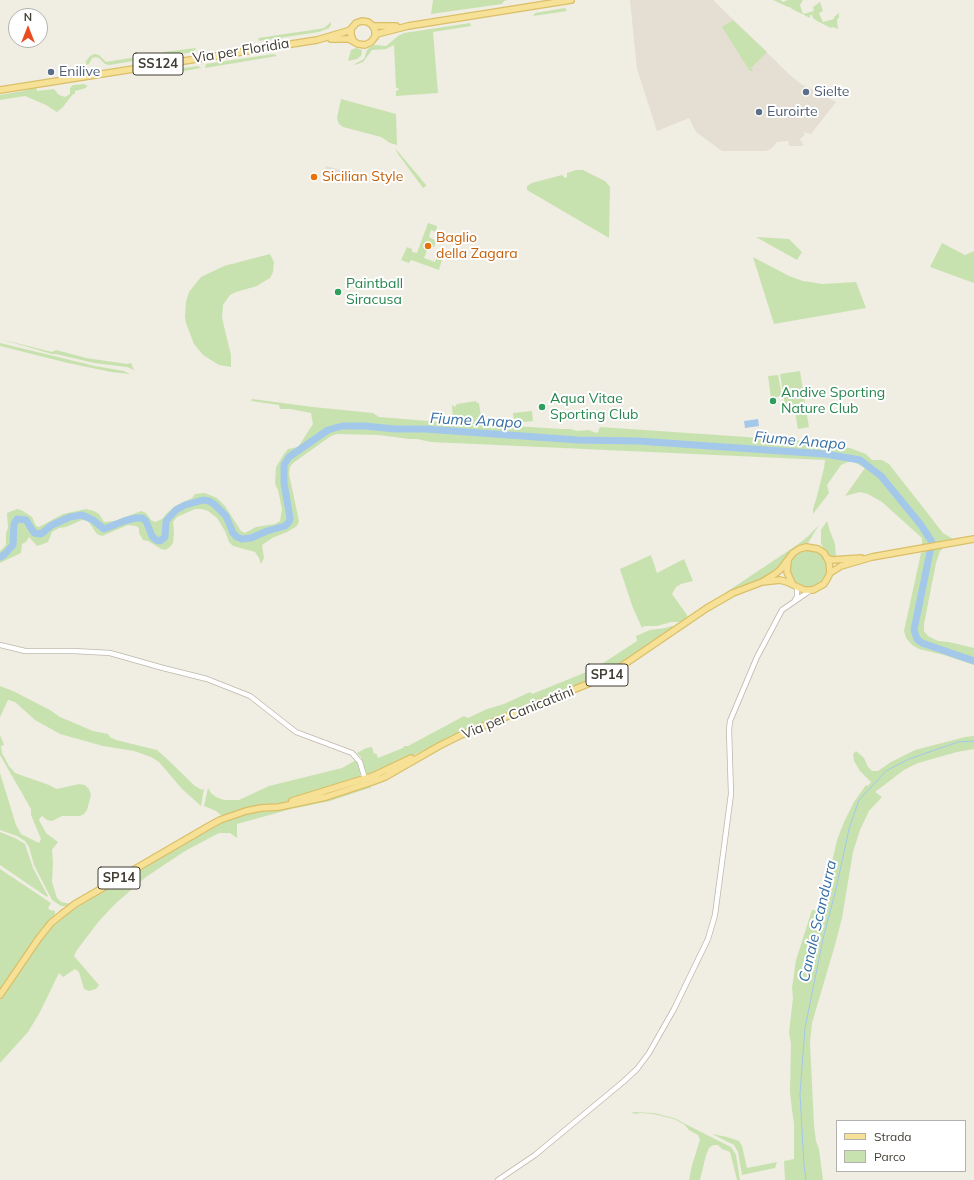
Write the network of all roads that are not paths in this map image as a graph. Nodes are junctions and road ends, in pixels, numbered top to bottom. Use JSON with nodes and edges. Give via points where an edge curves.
{"nodes":[{"id":1,"x":571,"y":0,"type":"edge"},
{"id":2,"x":373,"y":26,"type":"junction"},
{"id":3,"x":408,"y":26,"type":"junction"},
{"id":4,"x":351,"y":30,"type":"junction"},
{"id":5,"x":375,"y":37,"type":"junction"},
{"id":6,"x":317,"y":40,"type":"junction"},
{"id":7,"x":353,"y":40,"type":"junction"},
{"id":8,"x":0,"y":90,"type":"edge"},
{"id":9,"x":974,"y":539,"type":"edge"},
{"id":10,"x":872,"y":557,"type":"junction"},
{"id":11,"x":827,"y":558,"type":"junction"},
{"id":12,"x":789,"y":559,"type":"junction"},
{"id":13,"x":830,"y":573,"type":"junction"},
{"id":14,"x":762,"y":582,"type":"junction"},
{"id":15,"x":795,"y":586,"type":"junction"},
{"id":16,"x":811,"y":590,"type":"junction"},
{"id":17,"x":796,"y":600,"type":"junction"},
{"id":18,"x":0,"y":645,"type":"edge"},
{"id":19,"x":439,"y":746,"type":"junction"},
{"id":20,"x":365,"y":779,"type":"junction"},
{"id":21,"x":372,"y":782,"type":"junction"},
{"id":22,"x":326,"y":797,"type":"junction"},
{"id":23,"x":272,"y":807,"type":"junction"},
{"id":24,"x":0,"y":995,"type":"edge"},
{"id":25,"x":498,"y":1180,"type":"edge"}],
"edges":[{"from":1,"to":3,"type":"main road"},
{"from":2,"to":3,"type":"main road"},
{"from":2,"to":4,"type":"main road","via":[[362,21],[354,24]]},
{"from":2,"to":5,"type":"main road"},
{"from":3,"to":5,"type":"main road","via":[[377,34]]},
{"from":4,"to":6,"type":"main road"},
{"from":4,"to":7,"type":"main road"},
{"from":5,"to":7,"type":"main road","via":[[365,45]]},
{"from":6,"to":7,"type":"main road"},
{"from":6,"to":8,"type":"main road","name":"Via per Floridia","number":"SS124"},
{"from":9,"to":10,"type":"main road"},
{"from":10,"to":11,"type":"main road","via":[[832,560]]},
{"from":10,"to":13,"type":"main road","via":[[841,566]]},
{"from":11,"to":12,"type":"main road","via":[[818,550],[806,547],[793,553]]},
{"from":11,"to":13,"type":"main road"},
{"from":12,"to":14,"type":"main road","via":[[781,569]]},
{"from":12,"to":15,"type":"main road","via":[[787,572]]},
{"from":13,"to":16,"type":"main road","via":[[824,584]]},
{"from":14,"to":15,"type":"main road","via":[[780,580]]},
{"from":14,"to":19,"type":"main road","name":"Via per Canicattini","number":"SP14","via":[[733,593],[707,608],[613,672]]},
{"from":15,"to":16,"type":"main road"},
{"from":15,"to":17,"type":"street"},
{"from":16,"to":17,"type":"street"},
{"from":17,"to":25,"type":"street","via":[[782,610],[757,657],[730,721],[731,794],[715,915],[708,939],[674,1009],[637,1069],[535,1155]]},
{"from":18,"to":20,"type":"street","via":[[25,651],[110,653],[207,679],[250,696],[296,732],[352,752],[360,762]]},
{"from":19,"to":20,"type":"main road","name":"Via per Canicattini","number":"SP14"},
{"from":19,"to":21,"type":"main road","name":"Via per Canicattini","number":"SP14","via":[[386,777]]},
{"from":20,"to":21,"type":"street"},
{"from":20,"to":22,"type":"street","via":[[361,784]]},
{"from":20,"to":23,"type":"main road","name":"Via per Canicattini","number":"SP14"},
{"from":21,"to":22,"type":"main road","name":"Via per Canicattini","number":"SP14"},
{"from":22,"to":23,"type":"main road","name":"Via per Canicattini","number":"SP14"},
{"from":23,"to":24,"type":"main road","name":"Via per Canicattini","number":"SP14","via":[[253,809],[220,820],[75,904],[51,923]]}]}
